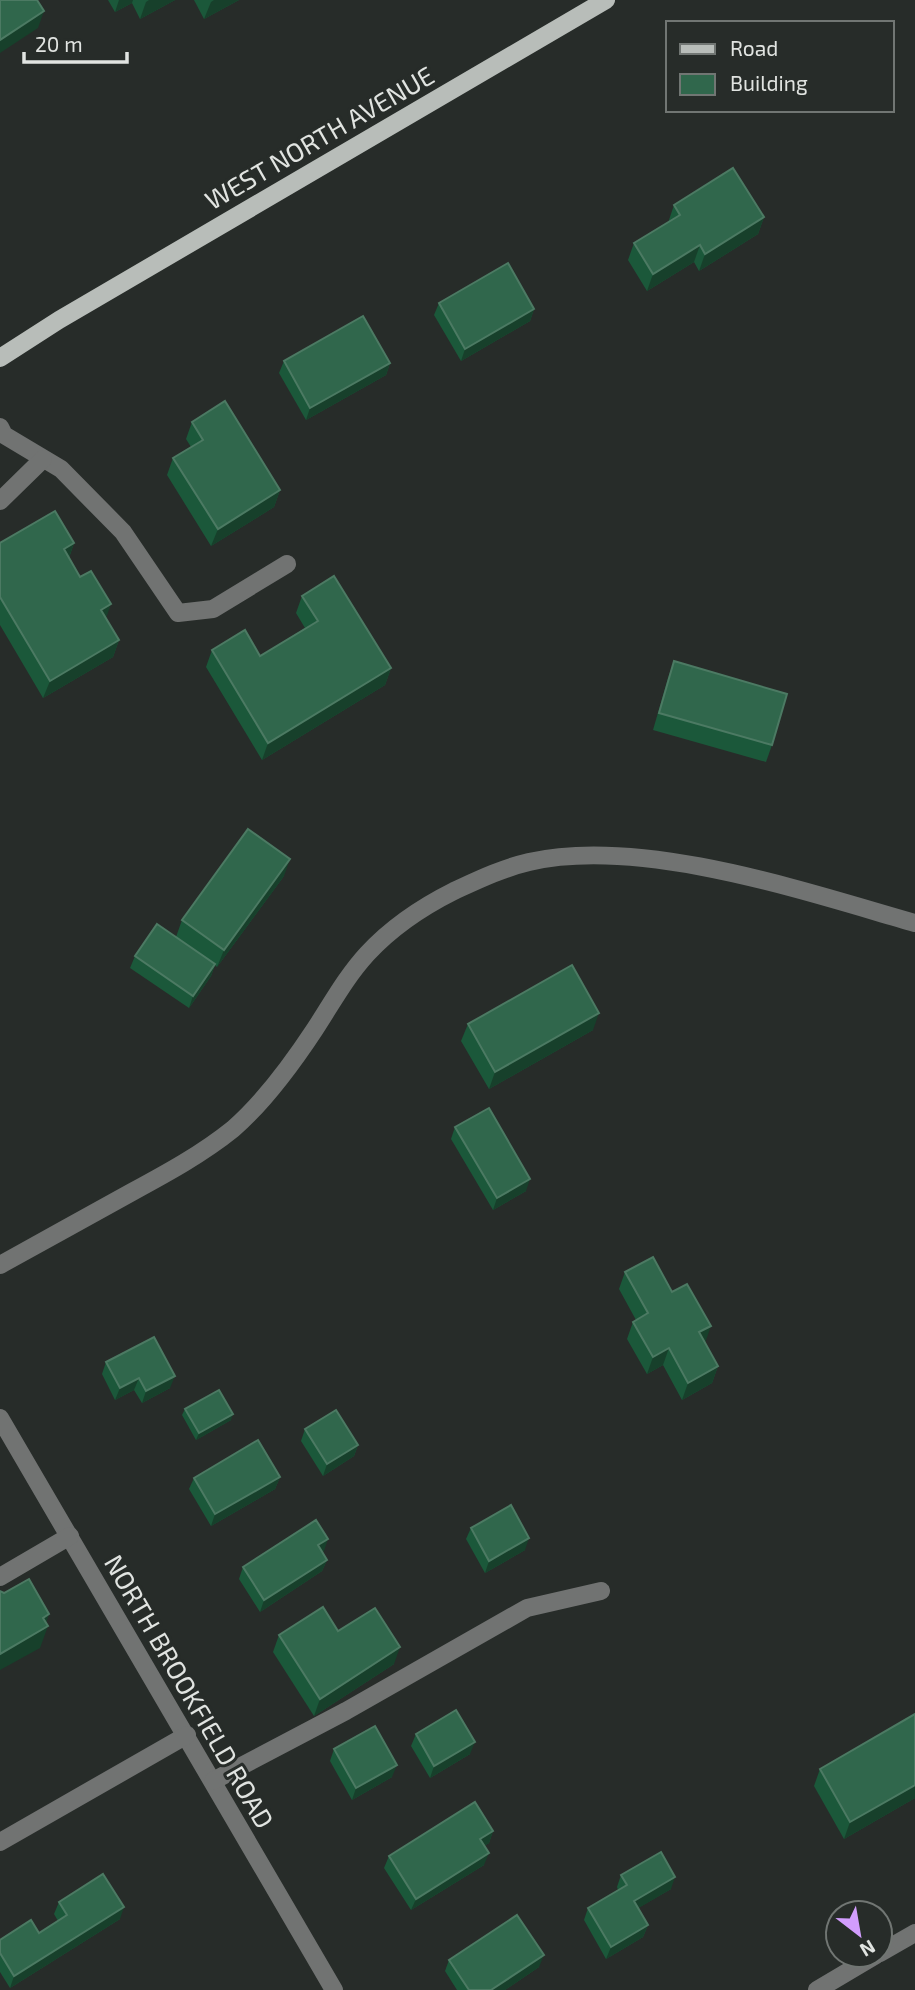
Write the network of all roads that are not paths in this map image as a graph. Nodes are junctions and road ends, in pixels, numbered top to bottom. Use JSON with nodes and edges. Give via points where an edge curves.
{"nodes":[{"id":1,"x":606,"y":0,"type":"edge"},
{"id":2,"x":59,"y":320,"type":"junction"},
{"id":3,"x":0,"y":343,"type":"edge"},
{"id":4,"x":0,"y":358,"type":"edge"},
{"id":5,"x":0,"y":427,"type":"edge"},
{"id":6,"x":43,"y":459,"type":"junction"},
{"id":7,"x":0,"y":500,"type":"edge"},
{"id":8,"x":287,"y":564,"type":"dead end"},
{"id":9,"x":915,"y":923,"type":"edge"},
{"id":10,"x":0,"y":1265,"type":"edge"},
{"id":11,"x":0,"y":1418,"type":"edge"},
{"id":12,"x":70,"y":1536,"type":"junction"},
{"id":13,"x":0,"y":1577,"type":"edge"},
{"id":14,"x":601,"y":1591,"type":"dead end"},
{"id":15,"x":187,"y":1735,"type":"junction"},
{"id":16,"x":214,"y":1781,"type":"junction"},
{"id":17,"x":0,"y":1842,"type":"edge"},
{"id":18,"x":915,"y":1933,"type":"edge"},
{"id":19,"x":894,"y":1945,"type":"edge"},
{"id":20,"x":853,"y":1969,"type":"edge"},
{"id":21,"x":334,"y":1990,"type":"edge"},
{"id":22,"x":817,"y":1990,"type":"edge"}],
"edges":[{"from":1,"to":2,"type":"main road","name":"WEST NORTH AVENUE"},
{"from":2,"to":3,"type":"main road","name":"WEST NORTH AVENUE"},
{"from":2,"to":4,"type":"main road","name":"WEST NORTH AVENUE"},
{"from":5,"to":6,"type":"street","via":[[4,435]]},
{"from":6,"to":7,"type":"street"},
{"from":6,"to":8,"type":"street","via":[[61,470],[123,532],[178,613],[213,609]]},
{"from":9,"to":10,"type":"street","via":[[791,888],[697,866],[638,858],[581,856],[530,862],[480,878],[397,926],[368,954],[264,1097],[233,1128],[192,1158]]},
{"from":11,"to":12,"type":"street","name":"NORTH BROOKFIELD ROAD"},
{"from":12,"to":13,"type":"street"},
{"from":12,"to":15,"type":"street","name":"NORTH BROOKFIELD ROAD"},
{"from":14,"to":16,"type":"street","via":[[527,1608]]},
{"from":15,"to":16,"type":"street","name":"NORTH BROOKFIELD ROAD"},
{"from":15,"to":17,"type":"street"},
{"from":16,"to":21,"type":"street","name":"NORTH BROOKFIELD ROAD"},
{"from":18,"to":19,"type":"street"},
{"from":20,"to":22,"type":"street"}]}
